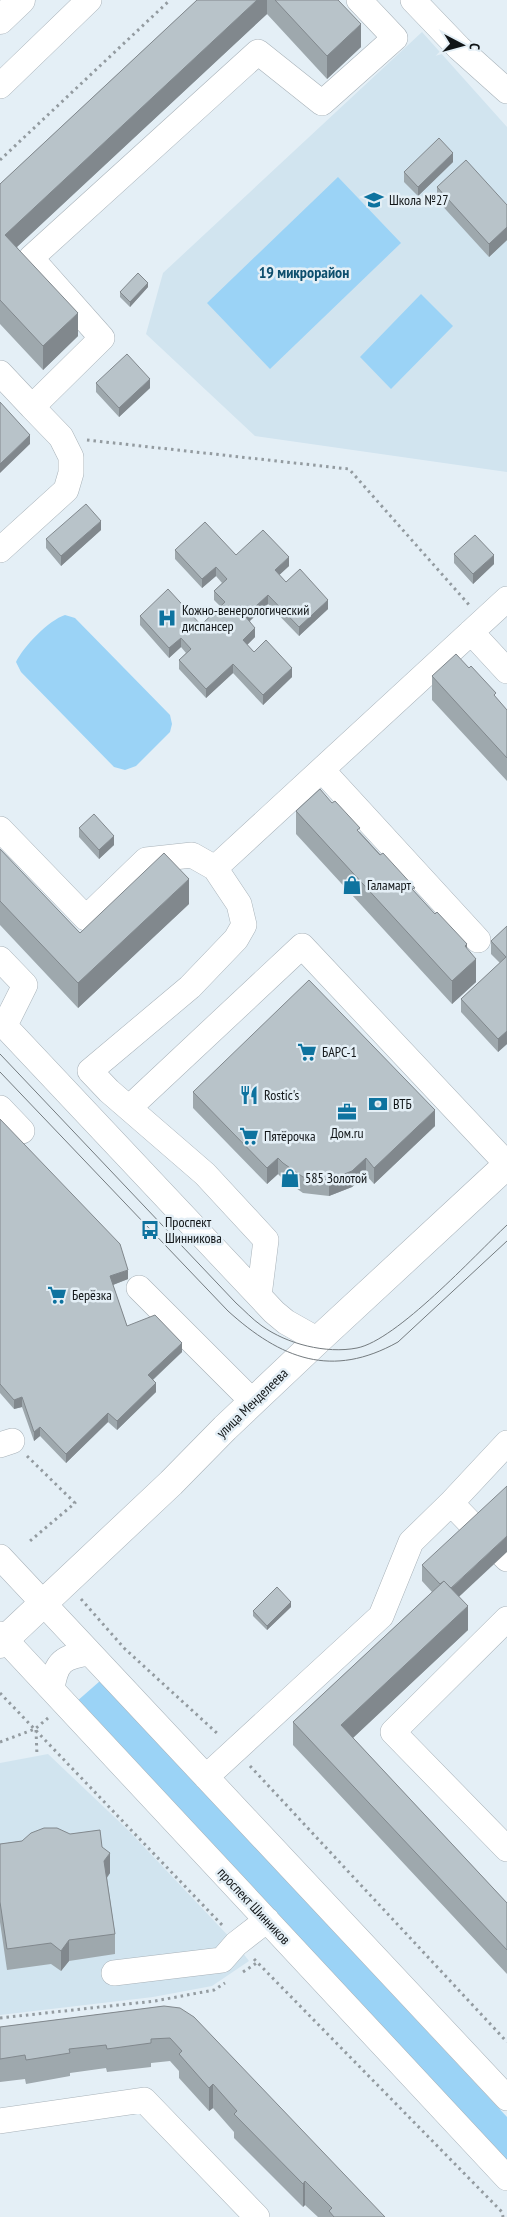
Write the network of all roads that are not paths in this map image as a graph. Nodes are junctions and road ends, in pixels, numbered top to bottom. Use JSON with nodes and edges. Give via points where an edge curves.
{"nodes":[{"id":1,"x":21,"y":0,"type":"edge"},
{"id":2,"x":89,"y":0,"type":"edge"},
{"id":3,"x":359,"y":0,"type":"edge"},
{"id":4,"x":413,"y":0,"type":"edge"},
{"id":5,"x":0,"y":20,"type":"edge"},
{"id":6,"x":0,"y":86,"type":"edge"},
{"id":7,"x":507,"y":91,"type":"edge"},
{"id":8,"x":0,"y":373,"type":"edge"},
{"id":9,"x":32,"y":407,"type":"junction"},
{"id":10,"x":0,"y":550,"type":"edge"},
{"id":11,"x":507,"y":599,"type":"edge"},
{"id":12,"x":477,"y":627,"type":"junction"},
{"id":13,"x":507,"y":671,"type":"edge"},
{"id":14,"x":322,"y":770,"type":"junction"},
{"id":15,"x":0,"y":828,"type":"edge"},
{"id":16,"x":215,"y":868,"type":"junction"},
{"id":17,"x":478,"y":940,"type":"dead end"},
{"id":18,"x":0,"y":959,"type":"edge"},
{"id":19,"x":2,"y":1023,"type":"edge"},
{"id":20,"x":90,"y":1071,"type":"junction"},
{"id":21,"x":70,"y":1092,"type":"junction"},
{"id":22,"x":0,"y":1108,"type":"edge"},
{"id":23,"x":129,"y":1108,"type":"junction"},
{"id":24,"x":22,"y":1131,"type":"dead end"},
{"id":25,"x":507,"y":1164,"type":"edge"},
{"id":26,"x":139,"y":1288,"type":"dead end"},
{"id":27,"x":259,"y":1296,"type":"junction"},
{"id":28,"x":318,"y":1340,"type":"junction"},
{"id":29,"x":253,"y":1402,"type":"junction"},
{"id":30,"x":507,"y":1443,"type":"edge"},
{"id":31,"x":451,"y":1503,"type":"junction"},
{"id":32,"x":477,"y":1530,"type":"edge"},
{"id":33,"x":0,"y":1557,"type":"edge"},
{"id":34,"x":44,"y":1603,"type":"junction"},
{"id":35,"x":507,"y":1619,"type":"edge"},
{"id":36,"x":2,"y":1639,"type":"edge"},
{"id":37,"x":90,"y":1653,"type":"junction"},
{"id":38,"x":53,"y":1700,"type":"junction"},
{"id":39,"x":206,"y":1777,"type":"junction"},
{"id":40,"x":507,"y":1849,"type":"edge"},
{"id":41,"x":266,"y":1920,"type":"junction"},
{"id":42,"x":114,"y":1973,"type":"dead end"},
{"id":43,"x":507,"y":2098,"type":"edge"},
{"id":44,"x":0,"y":2121,"type":"edge"},
{"id":45,"x":507,"y":2178,"type":"edge"},
{"id":46,"x":257,"y":2217,"type":"edge"}],
"edges":[{"from":1,"to":5,"type":"main road"},
{"from":2,"to":6,"type":"street"},
{"from":3,"to":9,"type":"street","via":[[395,38],[322,103],[258,52],[31,258],[102,338]]},
{"from":4,"to":7,"type":"street"},
{"from":8,"to":9,"type":"street"},
{"from":9,"to":10,"type":"street","via":[[61,438],[70,457],[71,473],[66,490]]},
{"from":11,"to":12,"type":"street"},
{"from":12,"to":13,"type":"street"},
{"from":12,"to":14,"type":"street"},
{"from":14,"to":16,"type":"street"},
{"from":14,"to":17,"type":"street"},
{"from":15,"to":16,"type":"street","via":[[86,918],[146,860],[192,855]]},
{"from":16,"to":20,"type":"street","via":[[239,904],[244,925],[236,939],[190,986]]},
{"from":18,"to":19,"type":"street","via":[[25,985]]},
{"from":19,"to":21,"type":"street"},
{"from":20,"to":21,"type":"street"},
{"from":20,"to":23,"type":"street"},
{"from":21,"to":27,"type":"street"},
{"from":22,"to":24,"type":"street"},
{"from":23,"to":25,"type":"street","via":[[302,946]]},
{"from":23,"to":27,"type":"street","via":[[206,1174],[266,1240]]},
{"from":25,"to":28,"type":"main road","name":"улица Менделеева"},
{"from":26,"to":29,"type":"street"},
{"from":27,"to":28,"type":"street","via":[[286,1322]]},
{"from":28,"to":29,"type":"main road","name":"улица Менделеева"},
{"from":29,"to":34,"type":"main road","name":"улица Менделеева"},
{"from":30,"to":31,"type":"street"},
{"from":31,"to":32,"type":"street"},
{"from":31,"to":39,"type":"street","via":[[411,1542],[381,1616]]},
{"from":33,"to":34,"type":"street"},
{"from":34,"to":36,"type":"main road","name":"улица Менделеева"},
{"from":34,"to":37,"type":"street"},
{"from":35,"to":40,"type":"street","via":[[393,1732]]},
{"from":36,"to":38,"type":"street","name":"проспект Шинников"},
{"from":37,"to":38,"type":"street","via":[[70,1656],[55,1671]]},
{"from":37,"to":39,"type":"street"},
{"from":38,"to":41,"type":"street","name":"проспект Шинников"},
{"from":39,"to":43,"type":"street"},
{"from":41,"to":42,"type":"street","via":[[238,1942],[222,1960]]},
{"from":41,"to":45,"type":"street","name":"проспект Шинников"},
{"from":44,"to":46,"type":"street","via":[[144,2100]]}]}
